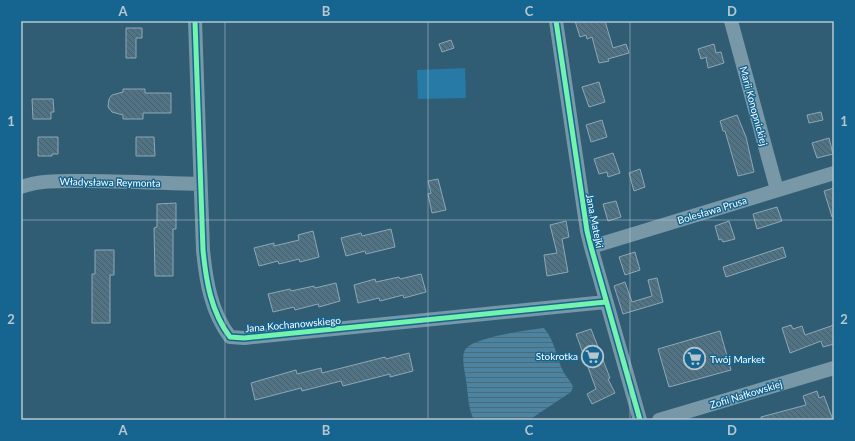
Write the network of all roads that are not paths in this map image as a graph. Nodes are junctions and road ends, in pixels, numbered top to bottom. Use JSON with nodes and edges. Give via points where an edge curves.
{"nodes":[{"id":1,"x":195,"y":21,"type":"edge"},
{"id":2,"x":556,"y":21,"type":"edge"},
{"id":3,"x":731,"y":21,"type":"edge"},
{"id":4,"x":834,"y":173,"type":"edge"},
{"id":5,"x":200,"y":184,"type":"junction"},
{"id":6,"x":21,"y":187,"type":"edge"},
{"id":7,"x":777,"y":190,"type":"junction"},
{"id":8,"x":590,"y":247,"type":"junction"},
{"id":9,"x":606,"y":302,"type":"junction"},
{"id":10,"x":834,"y":368,"type":"edge"},
{"id":11,"x":640,"y":420,"type":"edge"},
{"id":12,"x":659,"y":420,"type":"edge"}],
"edges":[{"from":1,"to":5,"type":"street","name":"Jana Kochanowskiego"},
{"from":2,"to":8,"type":"street","name":"Jana Matejki"},
{"from":3,"to":7,"type":"street","name":"Marii Konopnickiej"},
{"from":4,"to":7,"type":"street","name":"Bolesława Prusa"},
{"from":5,"to":6,"type":"street","name":"Władysława Reymonta","via":[[45,181]]},
{"from":5,"to":9,"type":"street","name":"Jana Kochanowskiego","via":[[205,277],[217,314],[230,337],[244,338]]},
{"from":7,"to":8,"type":"street","name":"Bolesława Prusa"},
{"from":8,"to":9,"type":"street","name":"Jana Matejki"},
{"from":9,"to":11,"type":"street","name":"Jana Matejki"},
{"from":10,"to":12,"type":"street","name":"Zofii Nałkowskiej"}]}
